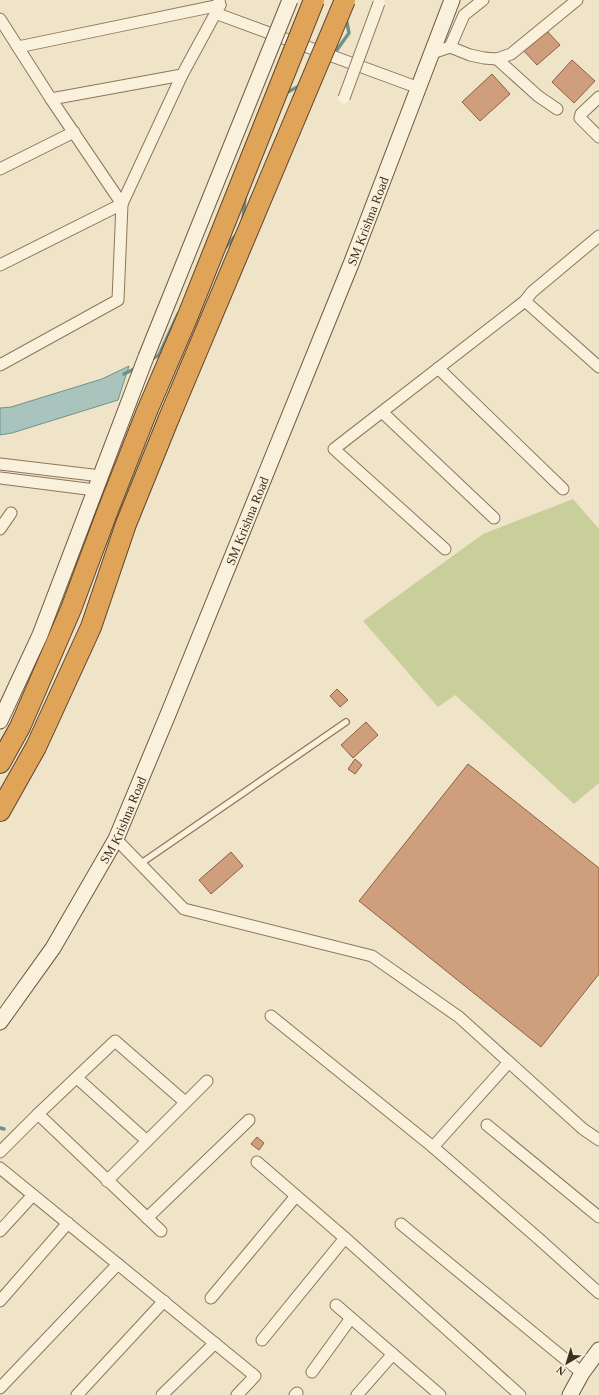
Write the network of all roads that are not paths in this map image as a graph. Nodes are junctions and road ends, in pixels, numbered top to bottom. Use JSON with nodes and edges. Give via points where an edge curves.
{"nodes":[{"id":1,"x":290,"y":0,"type":"edge"},
{"id":2,"x":314,"y":0,"type":"edge"},
{"id":3,"x":345,"y":0,"type":"edge"},
{"id":4,"x":452,"y":0,"type":"edge"},
{"id":5,"x":483,"y":0,"type":"edge"},
{"id":6,"x":577,"y":0,"type":"edge"},
{"id":7,"x":379,"y":1,"type":"edge"},
{"id":8,"x":218,"y":6,"type":"edge"},
{"id":9,"x":0,"y":19,"type":"edge"},
{"id":10,"x":18,"y":47,"type":"junction"},
{"id":11,"x":450,"y":47,"type":"junction"},
{"id":12,"x":432,"y":53,"type":"junction"},
{"id":13,"x":497,"y":59,"type":"junction"},
{"id":14,"x":182,"y":75,"type":"junction"},
{"id":15,"x":419,"y":88,"type":"junction"},
{"id":16,"x":599,"y":97,"type":"edge"},
{"id":17,"x":344,"y":98,"type":"dead end"},
{"id":18,"x":51,"y":99,"type":"junction"},
{"id":19,"x":556,"y":109,"type":"dead end"},
{"id":20,"x":74,"y":132,"type":"junction"},
{"id":21,"x":599,"y":137,"type":"edge"},
{"id":22,"x":1,"y":165,"type":"edge"},
{"id":23,"x":122,"y":204,"type":"junction"},
{"id":24,"x":599,"y":236,"type":"edge"},
{"id":25,"x":0,"y":265,"type":"edge"},
{"id":26,"x":525,"y":301,"type":"junction"},
{"id":27,"x":0,"y":365,"type":"edge"},
{"id":28,"x":599,"y":367,"type":"edge"},
{"id":29,"x":438,"y":368,"type":"junction"},
{"id":30,"x":382,"y":412,"type":"junction"},
{"id":31,"x":0,"y":464,"type":"edge"},
{"id":32,"x":100,"y":476,"type":"junction"},
{"id":33,"x":0,"y":478,"type":"edge"},
{"id":34,"x":563,"y":489,"type":"dead end"},
{"id":35,"x":95,"y":490,"type":"junction"},
{"id":36,"x":11,"y":513,"type":"dead end"},
{"id":37,"x":494,"y":518,"type":"dead end"},
{"id":38,"x":0,"y":529,"type":"edge"},
{"id":39,"x":445,"y":549,"type":"dead end"},
{"id":40,"x":0,"y":721,"type":"edge"},
{"id":41,"x":346,"y":722,"type":"dead end"},
{"id":42,"x":0,"y":763,"type":"edge"},
{"id":43,"x":0,"y":811,"type":"edge"},
{"id":44,"x":116,"y":839,"type":"junction"},
{"id":45,"x":140,"y":864,"type":"junction"},
{"id":46,"x":271,"y":1016,"type":"dead end"},
{"id":47,"x":0,"y":1022,"type":"edge"},
{"id":48,"x":509,"y":1062,"type":"junction"},
{"id":49,"x":77,"y":1078,"type":"junction"},
{"id":50,"x":207,"y":1081,"type":"dead end"},
{"id":51,"x":185,"y":1102,"type":"junction"},
{"id":52,"x":38,"y":1114,"type":"junction"},
{"id":53,"x":249,"y":1120,"type":"dead end"},
{"id":54,"x":487,"y":1125,"type":"dead end"},
{"id":55,"x":599,"y":1140,"type":"edge"},
{"id":56,"x":147,"y":1141,"type":"junction"},
{"id":57,"x":433,"y":1147,"type":"junction"},
{"id":58,"x":0,"y":1152,"type":"edge"},
{"id":59,"x":257,"y":1162,"type":"dead end"},
{"id":60,"x":0,"y":1168,"type":"edge"},
{"id":61,"x":107,"y":1180,"type":"junction"},
{"id":62,"x":32,"y":1195,"type":"junction"},
{"id":63,"x":296,"y":1196,"type":"junction"},
{"id":64,"x":599,"y":1217,"type":"edge"},
{"id":65,"x":147,"y":1218,"type":"junction"},
{"id":66,"x":68,"y":1224,"type":"junction"},
{"id":67,"x":401,"y":1224,"type":"dead end"},
{"id":68,"x":0,"y":1231,"type":"edge"},
{"id":69,"x":160,"y":1231,"type":"dead end"},
{"id":70,"x":345,"y":1238,"type":"junction"},
{"id":71,"x":118,"y":1264,"type":"junction"},
{"id":72,"x":599,"y":1292,"type":"edge"},
{"id":73,"x":211,"y":1298,"type":"dead end"},
{"id":74,"x":0,"y":1301,"type":"edge"},
{"id":75,"x":164,"y":1301,"type":"junction"},
{"id":76,"x":336,"y":1305,"type":"dead end"},
{"id":77,"x":351,"y":1318,"type":"junction"},
{"id":78,"x":262,"y":1340,"type":"dead end"},
{"id":79,"x":215,"y":1343,"type":"junction"},
{"id":80,"x":598,"y":1352,"type":"edge"},
{"id":81,"x":393,"y":1354,"type":"junction"},
{"id":82,"x":590,"y":1370,"type":"edge"},
{"id":83,"x":312,"y":1372,"type":"dead end"},
{"id":84,"x":0,"y":1388,"type":"edge"},
{"id":85,"x":77,"y":1395,"type":"edge"},
{"id":86,"x":162,"y":1395,"type":"edge"},
{"id":87,"x":237,"y":1395,"type":"edge"},
{"id":88,"x":357,"y":1395,"type":"edge"},
{"id":89,"x":440,"y":1395,"type":"edge"},
{"id":90,"x":520,"y":1395,"type":"edge"},
{"id":91,"x":570,"y":1395,"type":"edge"}],
"edges":[{"from":1,"to":32,"type":"street","bridge":true},
{"from":2,"to":42,"type":"highway","bridge":true,"via":[[187,318],[146,411],[72,609],[20,727]]},
{"from":3,"to":43,"type":"highway","bridge":true,"via":[[126,524],[91,627],[36,747]]},
{"from":4,"to":12,"type":"street","name":"SM Krishna Road"},
{"from":5,"to":11,"type":"street","via":[[464,15]]},
{"from":6,"to":13,"type":"street","via":[[511,54]]},
{"from":7,"to":17,"type":"street","bridge":true},
{"from":8,"to":10,"type":"street"},
{"from":8,"to":14,"type":"street"},
{"from":8,"to":15,"type":"street"},
{"from":9,"to":10,"type":"street"},
{"from":10,"to":18,"type":"street"},
{"from":11,"to":12,"type":"street"},
{"from":11,"to":13,"type":"street","via":[[470,55]]},
{"from":12,"to":15,"type":"street","name":"SM Krishna Road"},
{"from":13,"to":19,"type":"street"},
{"from":14,"to":18,"type":"street"},
{"from":14,"to":23,"type":"street"},
{"from":15,"to":44,"type":"street","name":"SM Krishna Road","via":[[351,264]]},
{"from":16,"to":21,"type":"street","via":[[580,118]]},
{"from":18,"to":20,"type":"street"},
{"from":20,"to":22,"type":"street"},
{"from":20,"to":23,"type":"street"},
{"from":23,"to":25,"type":"street"},
{"from":23,"to":27,"type":"street","via":[[118,300]]},
{"from":24,"to":26,"type":"street","via":[[532,292]]},
{"from":26,"to":28,"type":"street"},
{"from":26,"to":29,"type":"street"},
{"from":29,"to":30,"type":"street"},
{"from":29,"to":34,"type":"street"},
{"from":30,"to":37,"type":"street"},
{"from":30,"to":39,"type":"street","via":[[334,449]]},
{"from":31,"to":32,"type":"street"},
{"from":32,"to":35,"type":"street"},
{"from":33,"to":35,"type":"street"},
{"from":35,"to":40,"type":"street","via":[[40,635]]},
{"from":36,"to":38,"type":"street"},
{"from":41,"to":45,"type":"lane"},
{"from":44,"to":45,"type":"street"},
{"from":44,"to":47,"type":"street","name":"SM Krishna Road","via":[[53,948]]},
{"from":45,"to":48,"type":"street","via":[[184,909],[372,956],[459,1017]]},
{"from":46,"to":57,"type":"street"},
{"from":48,"to":55,"type":"street","via":[[583,1129]]},
{"from":48,"to":57,"type":"street"},
{"from":49,"to":51,"type":"street","via":[[115,1041]]},
{"from":49,"to":52,"type":"street"},
{"from":49,"to":56,"type":"street"},
{"from":50,"to":51,"type":"street"},
{"from":51,"to":56,"type":"street"},
{"from":52,"to":58,"type":"street"},
{"from":52,"to":61,"type":"street"},
{"from":53,"to":65,"type":"street"},
{"from":54,"to":64,"type":"street"},
{"from":56,"to":61,"type":"street"},
{"from":57,"to":72,"type":"street"},
{"from":59,"to":63,"type":"street"},
{"from":60,"to":62,"type":"street"},
{"from":61,"to":65,"type":"street"},
{"from":62,"to":66,"type":"street"},
{"from":62,"to":68,"type":"street"},
{"from":63,"to":70,"type":"street"},
{"from":63,"to":73,"type":"street"},
{"from":65,"to":69,"type":"street"},
{"from":66,"to":71,"type":"street"},
{"from":66,"to":74,"type":"street"},
{"from":67,"to":82,"type":"street"},
{"from":70,"to":78,"type":"street"},
{"from":70,"to":90,"type":"street"},
{"from":71,"to":75,"type":"street"},
{"from":71,"to":84,"type":"street"},
{"from":75,"to":79,"type":"street"},
{"from":75,"to":85,"type":"street"},
{"from":76,"to":77,"type":"street"},
{"from":77,"to":81,"type":"street"},
{"from":77,"to":83,"type":"street"},
{"from":79,"to":86,"type":"street"},
{"from":79,"to":87,"type":"street","via":[[256,1376]]},
{"from":80,"to":82,"type":"street"},
{"from":81,"to":88,"type":"street"},
{"from":81,"to":89,"type":"street"},
{"from":82,"to":91,"type":"street"}]}
